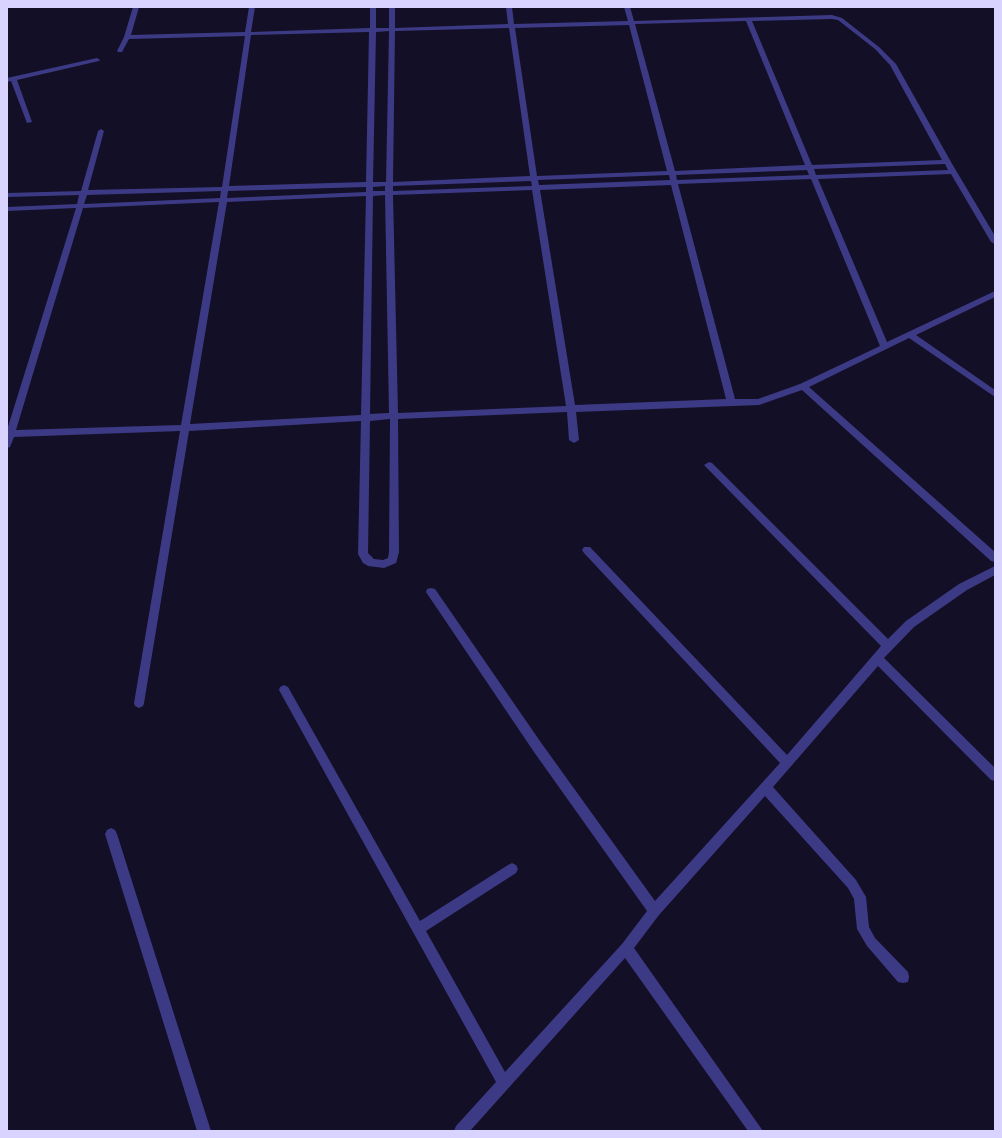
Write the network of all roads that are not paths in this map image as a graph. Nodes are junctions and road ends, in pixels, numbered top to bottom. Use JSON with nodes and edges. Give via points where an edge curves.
{"nodes":[{"id":1,"x":136,"y":7,"type":"edge"},
{"id":2,"x":252,"y":7,"type":"edge"},
{"id":3,"x":373,"y":7,"type":"edge"},
{"id":4,"x":392,"y":7,"type":"edge"},
{"id":5,"x":509,"y":7,"type":"edge"},
{"id":6,"x":627,"y":7,"type":"edge"},
{"id":7,"x":748,"y":19,"type":"junction"},
{"id":8,"x":630,"y":22,"type":"junction"},
{"id":9,"x":512,"y":26,"type":"junction"},
{"id":10,"x":373,"y":30,"type":"junction"},
{"id":11,"x":392,"y":30,"type":"junction"},
{"id":12,"x":248,"y":33,"type":"junction"},
{"id":13,"x":127,"y":37,"type":"junction"},
{"id":14,"x":120,"y":51,"type":"dead end"},
{"id":15,"x":97,"y":60,"type":"dead end"},
{"id":16,"x":10,"y":79,"type":"edge"},
{"id":17,"x":29,"y":122,"type":"dead end"},
{"id":18,"x":101,"y":131,"type":"dead end"},
{"id":19,"x":947,"y":162,"type":"junction"},
{"id":20,"x":810,"y":167,"type":"junction"},
{"id":21,"x":671,"y":172,"type":"junction"},
{"id":22,"x":953,"y":172,"type":"junction"},
{"id":23,"x":814,"y":177,"type":"junction"},
{"id":24,"x":534,"y":178,"type":"junction"},
{"id":25,"x":674,"y":182,"type":"junction"},
{"id":26,"x":369,"y":184,"type":"junction"},
{"id":27,"x":536,"y":187,"type":"junction"},
{"id":28,"x":389,"y":188,"type":"junction"},
{"id":29,"x":225,"y":189,"type":"junction"},
{"id":30,"x":84,"y":193,"type":"junction"},
{"id":31,"x":369,"y":193,"type":"junction"},
{"id":32,"x":7,"y":195,"type":"edge"},
{"id":33,"x":223,"y":199,"type":"junction"},
{"id":34,"x":80,"y":206,"type":"junction"},
{"id":35,"x":7,"y":209,"type":"edge"},
{"id":36,"x":995,"y":242,"type":"edge"},
{"id":37,"x":995,"y":294,"type":"edge"},
{"id":38,"x":910,"y":335,"type":"junction"},
{"id":39,"x":884,"y":346,"type":"junction"},
{"id":40,"x":803,"y":386,"type":"junction"},
{"id":41,"x":995,"y":394,"type":"edge"},
{"id":42,"x":732,"y":402,"type":"junction"},
{"id":43,"x":571,"y":410,"type":"junction"},
{"id":44,"x":394,"y":416,"type":"junction"},
{"id":45,"x":366,"y":417,"type":"junction"},
{"id":46,"x":184,"y":428,"type":"junction"},
{"id":47,"x":9,"y":434,"type":"edge"},
{"id":48,"x":574,"y":440,"type":"dead end"},
{"id":49,"x":7,"y":445,"type":"edge"},
{"id":50,"x":709,"y":465,"type":"dead end"},
{"id":51,"x":587,"y":550,"type":"dead end"},
{"id":52,"x":995,"y":558,"type":"edge"},
{"id":53,"x":995,"y":570,"type":"edge"},
{"id":54,"x":431,"y":592,"type":"dead end"},
{"id":55,"x":888,"y":646,"type":"junction"},
{"id":56,"x":878,"y":659,"type":"junction"},
{"id":57,"x":284,"y":690,"type":"dead end"},
{"id":58,"x":139,"y":703,"type":"dead end"},
{"id":59,"x":787,"y":763,"type":"junction"},
{"id":60,"x":995,"y":776,"type":"edge"},
{"id":61,"x":765,"y":787,"type":"junction"},
{"id":62,"x":111,"y":834,"type":"dead end"},
{"id":63,"x":512,"y":869,"type":"dead end"},
{"id":64,"x":655,"y":911,"type":"junction"},
{"id":65,"x":418,"y":929,"type":"junction"},
{"id":66,"x":626,"y":948,"type":"junction"},
{"id":67,"x":903,"y":977,"type":"dead end"},
{"id":68,"x":504,"y":1082,"type":"junction"},
{"id":69,"x":204,"y":1131,"type":"edge"},
{"id":70,"x":462,"y":1131,"type":"edge"},
{"id":71,"x":756,"y":1131,"type":"edge"}],
"edges":[{"from":1,"to":13,"type":"street"},
{"from":2,"to":12,"type":"street"},
{"from":3,"to":10,"type":"street"},
{"from":4,"to":11,"type":"street"},
{"from":5,"to":9,"type":"street"},
{"from":6,"to":8,"type":"street"},
{"from":7,"to":8,"type":"street"},
{"from":7,"to":19,"type":"street","via":[[827,16],[840,20],[886,55],[893,64]]},
{"from":7,"to":20,"type":"street"},
{"from":8,"to":9,"type":"street"},
{"from":8,"to":21,"type":"street"},
{"from":9,"to":11,"type":"street"},
{"from":9,"to":24,"type":"street"},
{"from":10,"to":11,"type":"street"},
{"from":10,"to":12,"type":"street"},
{"from":10,"to":26,"type":"street"},
{"from":11,"to":28,"type":"street"},
{"from":12,"to":13,"type":"street"},
{"from":12,"to":29,"type":"street"},
{"from":13,"to":14,"type":"street"},
{"from":15,"to":16,"type":"street"},
{"from":16,"to":17,"type":"street"},
{"from":18,"to":30,"type":"street"},
{"from":19,"to":20,"type":"street"},
{"from":19,"to":22,"type":"street"},
{"from":20,"to":21,"type":"street"},
{"from":20,"to":23,"type":"street"},
{"from":21,"to":24,"type":"street"},
{"from":21,"to":25,"type":"street"},
{"from":22,"to":23,"type":"street"},
{"from":22,"to":36,"type":"street"},
{"from":23,"to":25,"type":"street"},
{"from":23,"to":39,"type":"street"},
{"from":24,"to":27,"type":"street"},
{"from":24,"to":28,"type":"street"},
{"from":25,"to":27,"type":"street"},
{"from":25,"to":42,"type":"street"},
{"from":26,"to":28,"type":"street"},
{"from":26,"to":29,"type":"street"},
{"from":26,"to":31,"type":"street"},
{"from":27,"to":28,"type":"street"},
{"from":27,"to":43,"type":"street"},
{"from":28,"to":31,"type":"street"},
{"from":28,"to":44,"type":"street"},
{"from":29,"to":30,"type":"street"},
{"from":29,"to":33,"type":"street"},
{"from":30,"to":32,"type":"street"},
{"from":30,"to":34,"type":"street"},
{"from":31,"to":33,"type":"street"},
{"from":31,"to":45,"type":"street"},
{"from":33,"to":34,"type":"street"},
{"from":33,"to":46,"type":"street"},
{"from":34,"to":35,"type":"street"},
{"from":34,"to":47,"type":"street"},
{"from":37,"to":38,"type":"street"},
{"from":38,"to":39,"type":"street"},
{"from":38,"to":41,"type":"street"},
{"from":39,"to":40,"type":"street"},
{"from":40,"to":42,"type":"street","via":[[759,402]]},
{"from":40,"to":52,"type":"street"},
{"from":42,"to":43,"type":"street"},
{"from":43,"to":44,"type":"street"},
{"from":43,"to":48,"type":"street"},
{"from":44,"to":45,"type":"street"},
{"from":44,"to":45,"type":"street","via":[[394,552],[392,560],[384,564],[372,563],[363,554]]},
{"from":45,"to":46,"type":"street"},
{"from":46,"to":47,"type":"street"},
{"from":46,"to":58,"type":"street"},
{"from":47,"to":49,"type":"street"},
{"from":50,"to":55,"type":"street"},
{"from":51,"to":59,"type":"street"},
{"from":53,"to":55,"type":"street","via":[[963,587],[910,624]]},
{"from":54,"to":64,"type":"street","via":[[538,748]]},
{"from":55,"to":56,"type":"street"},
{"from":56,"to":59,"type":"street"},
{"from":56,"to":60,"type":"street"},
{"from":57,"to":65,"type":"street"},
{"from":59,"to":61,"type":"street"},
{"from":61,"to":64,"type":"street"},
{"from":61,"to":67,"type":"street","via":[[852,884],[860,897],[863,929],[871,942]]},
{"from":62,"to":69,"type":"street"},
{"from":63,"to":65,"type":"street"},
{"from":64,"to":66,"type":"street"},
{"from":65,"to":68,"type":"street"},
{"from":66,"to":68,"type":"street"},
{"from":66,"to":71,"type":"street"},
{"from":68,"to":70,"type":"street"}]}
